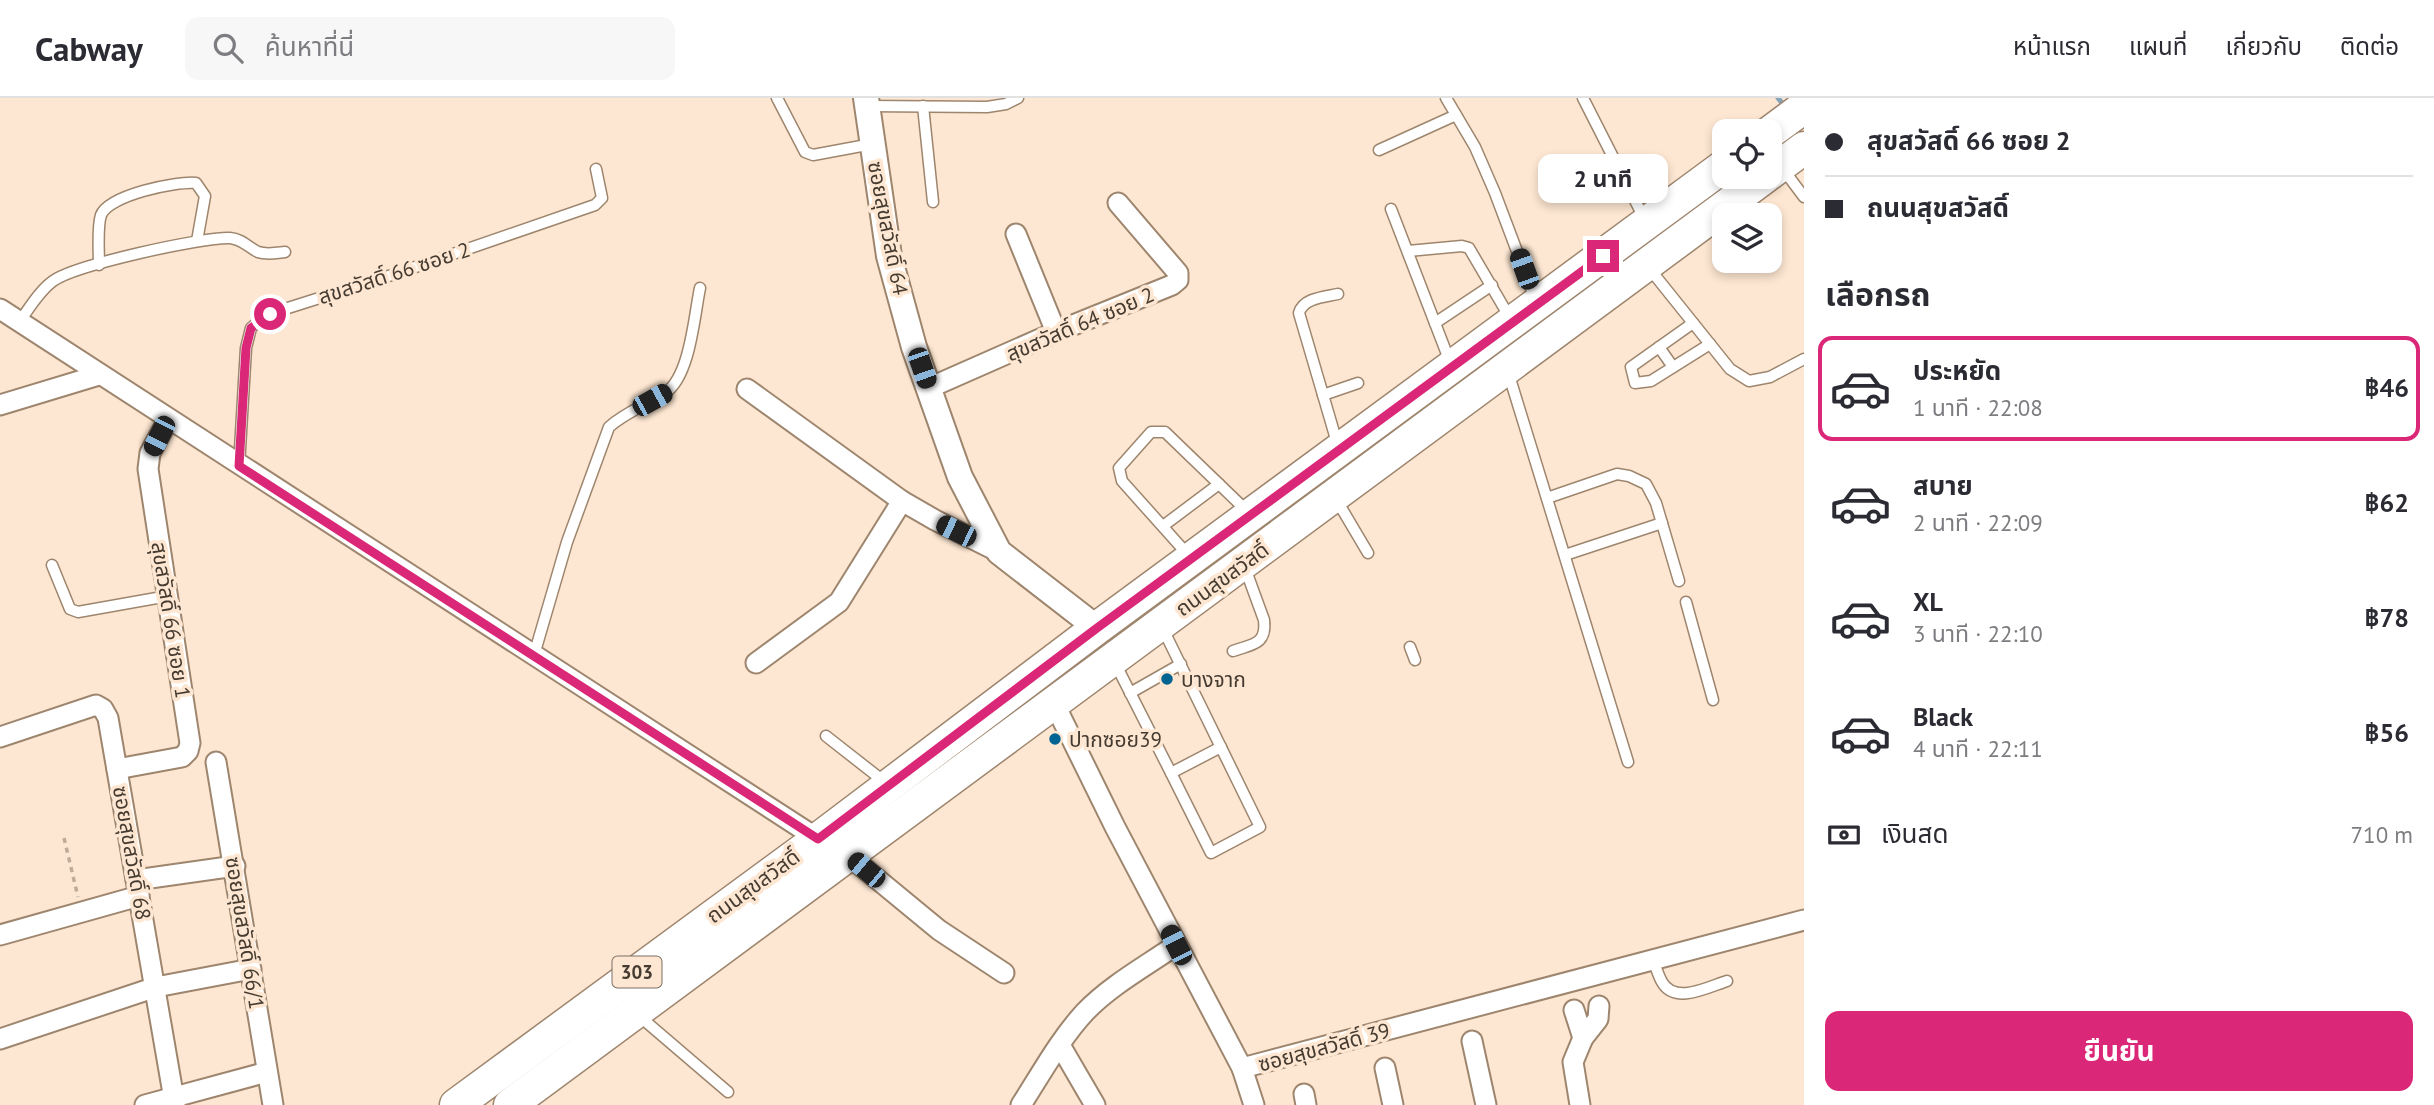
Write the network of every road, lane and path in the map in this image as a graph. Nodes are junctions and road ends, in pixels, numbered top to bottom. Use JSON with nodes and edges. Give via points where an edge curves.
{"nodes":[{"id":1,"x":777,"y":98,"type":"edge"},
{"id":2,"x":1018,"y":98,"type":"edge"},
{"id":3,"x":1446,"y":98,"type":"edge"},
{"id":4,"x":1583,"y":98,"type":"edge"},
{"id":5,"x":866,"y":102,"type":"edge"},
{"id":6,"x":923,"y":106,"type":"junction"},
{"id":7,"x":1799,"y":107,"type":"edge"},
{"id":8,"x":1456,"y":115,"type":"junction"},
{"id":9,"x":1782,"y":122,"type":"edge"},
{"id":10,"x":872,"y":144,"type":"junction"},
{"id":11,"x":1378,"y":150,"type":"dead end"},
{"id":12,"x":596,"y":169,"type":"dead end"},
{"id":13,"x":1782,"y":169,"type":"edge"},
{"id":14,"x":1712,"y":175,"type":"edge"},
{"id":15,"x":1749,"y":189,"type":"edge"},
{"id":16,"x":1804,"y":197,"type":"edge"},
{"id":17,"x":933,"y":202,"type":"dead end"},
{"id":18,"x":1118,"y":203,"type":"dead end"},
{"id":19,"x":1391,"y":209,"type":"dead end"},
{"id":20,"x":1647,"y":223,"type":"junction"},
{"id":21,"x":1016,"y":233,"type":"dead end"},
{"id":22,"x":197,"y":241,"type":"junction"},
{"id":23,"x":1408,"y":251,"type":"junction"},
{"id":24,"x":285,"y":253,"type":"dead end"},
{"id":25,"x":99,"y":265,"type":"junction"},
{"id":26,"x":1646,"y":265,"type":"junction"},
{"id":27,"x":1492,"y":285,"type":"junction"},
{"id":28,"x":701,"y":288,"type":"dead end"},
{"id":29,"x":1338,"y":294,"type":"dead end"},
{"id":30,"x":0,"y":309,"type":"edge"},
{"id":31,"x":1525,"y":313,"type":"junction"},
{"id":32,"x":19,"y":322,"type":"junction"},
{"id":33,"x":1435,"y":323,"type":"junction"},
{"id":34,"x":1693,"y":323,"type":"junction"},
{"id":35,"x":1056,"y":332,"type":"junction"},
{"id":36,"x":1710,"y":344,"type":"junction"},
{"id":37,"x":1659,"y":348,"type":"junction"},
{"id":38,"x":1804,"y":359,"type":"edge"},
{"id":39,"x":1452,"y":367,"type":"junction"},
{"id":40,"x":1673,"y":367,"type":"junction"},
{"id":41,"x":1507,"y":368,"type":"junction"},
{"id":42,"x":99,"y":375,"type":"junction"},
{"id":43,"x":1358,"y":383,"type":"dead end"},
{"id":44,"x":929,"y":388,"type":"junction"},
{"id":45,"x":747,"y":389,"type":"dead end"},
{"id":46,"x":1323,"y":395,"type":"junction"},
{"id":47,"x":0,"y":405,"type":"edge"},
{"id":48,"x":168,"y":420,"type":"junction"},
{"id":49,"x":1339,"y":450,"type":"junction"},
{"id":50,"x":239,"y":466,"type":"junction"},
{"id":51,"x":1219,"y":484,"type":"junction"},
{"id":52,"x":1334,"y":496,"type":"junction"},
{"id":53,"x":1547,"y":498,"type":"junction"},
{"id":54,"x":902,"y":500,"type":"junction"},
{"id":55,"x":1251,"y":515,"type":"junction"},
{"id":56,"x":1662,"y":523,"type":"junction"},
{"id":57,"x":1163,"y":526,"type":"junction"},
{"id":58,"x":999,"y":551,"type":"junction"},
{"id":59,"x":1368,"y":553,"type":"dead end"},
{"id":60,"x":1565,"y":555,"type":"junction"},
{"id":61,"x":1191,"y":559,"type":"junction"},
{"id":62,"x":1243,"y":563,"type":"junction"},
{"id":63,"x":52,"y":565,"type":"dead end"},
{"id":64,"x":1679,"y":581,"type":"dead end"},
{"id":65,"x":168,"y":596,"type":"junction"},
{"id":66,"x":1686,"y":602,"type":"dead end"},
{"id":67,"x":1161,"y":624,"type":"junction"},
{"id":68,"x":1097,"y":628,"type":"junction"},
{"id":69,"x":1410,"y":647,"type":"dead end"},
{"id":70,"x":1233,"y":651,"type":"dead end"},
{"id":71,"x":533,"y":656,"type":"junction"},
{"id":72,"x":1113,"y":659,"type":"junction"},
{"id":73,"x":1415,"y":660,"type":"dead end"},
{"id":74,"x":756,"y":663,"type":"dead end"},
{"id":75,"x":1181,"y":664,"type":"junction"},
{"id":76,"x":1130,"y":693,"type":"junction"},
{"id":77,"x":1713,"y":700,"type":"dead end"},
{"id":78,"x":1054,"y":703,"type":"junction"},
{"id":79,"x":826,"y":736,"type":"dead end"},
{"id":80,"x":0,"y":737,"type":"edge"},
{"id":81,"x":1221,"y":747,"type":"junction"},
{"id":82,"x":216,"y":762,"type":"dead end"},
{"id":83,"x":1629,"y":762,"type":"dead end"},
{"id":84,"x":117,"y":769,"type":"junction"},
{"id":85,"x":1171,"y":773,"type":"junction"},
{"id":86,"x":889,"y":785,"type":"junction"},
{"id":87,"x":64,"y":838,"type":"dead end"},
{"id":88,"x":818,"y":839,"type":"junction"},
{"id":89,"x":844,"y":859,"type":"junction"},
{"id":90,"x":235,"y":866,"type":"junction"},
{"id":91,"x":137,"y":888,"type":"junction"},
{"id":92,"x":82,"y":912,"type":"junction"},
{"id":93,"x":1804,"y":920,"type":"edge"},
{"id":94,"x":0,"y":936,"type":"edge"},
{"id":95,"x":1176,"y":945,"type":"junction"},
{"id":96,"x":1653,"y":960,"type":"junction"},
{"id":97,"x":251,"y":969,"type":"junction"},
{"id":98,"x":1004,"y":973,"type":"dead end"},
{"id":99,"x":1727,"y":981,"type":"dead end"},
{"id":100,"x":156,"y":987,"type":"junction"},
{"id":101,"x":1596,"y":991,"type":"junction"},
{"id":102,"x":1571,"y":997,"type":"junction"},
{"id":103,"x":635,"y":1013,"type":"junction"},
{"id":104,"x":1583,"y":1038,"type":"junction"},
{"id":105,"x":0,"y":1039,"type":"edge"},
{"id":106,"x":1472,"y":1041,"type":"dead end"},
{"id":107,"x":1060,"y":1045,"type":"junction"},
{"id":108,"x":1242,"y":1068,"type":"junction"},
{"id":109,"x":1385,"y":1068,"type":"dead end"},
{"id":110,"x":267,"y":1072,"type":"junction"},
{"id":111,"x":728,"y":1092,"type":"dead end"},
{"id":112,"x":175,"y":1100,"type":"edge"},
{"id":113,"x":515,"y":1103,"type":"edge"},
{"id":114,"x":145,"y":1105,"type":"edge"},
{"id":115,"x":273,"y":1105,"type":"edge"},
{"id":116,"x":456,"y":1105,"type":"edge"},
{"id":117,"x":1021,"y":1105,"type":"edge"},
{"id":118,"x":1095,"y":1105,"type":"edge"},
{"id":119,"x":1254,"y":1105,"type":"edge"},
{"id":120,"x":1393,"y":1105,"type":"edge"},
{"id":121,"x":1486,"y":1105,"type":"edge"},
{"id":122,"x":1580,"y":1105,"type":"edge"}],
"edges":[{"from":1,"to":10,"type":"lane","via":[[805,152],[813,155]]},
{"from":2,"to":6,"type":"lane","via":[[988,107]]},
{"from":3,"to":8,"type":"lane"},
{"from":4,"to":20,"type":"lane"},
{"from":5,"to":6,"type":"lane"},
{"from":5,"to":10,"type":"street","name":"ซอยสุขสวัสดิ์ 64"},
{"from":6,"to":17,"type":"lane"},
{"from":7,"to":9,"type":"main road"},
{"from":8,"to":11,"type":"lane"},
{"from":8,"to":31,"type":"lane","via":[[1495,192]]},
{"from":10,"to":44,"type":"street","name":"ซอยสุขสวัสดิ์ 64","via":[[889,256]]},
{"from":12,"to":50,"type":"lane","name":"สุขสวัสดิ์ 66 ซอย 2","via":[[602,198],[594,205],[260,320],[251,328],[246,348]]},
{"from":13,"to":16,"type":"lane"},
{"from":14,"to":20,"type":"main road","name":"ถนนสุขสวัสดิ์","number":"303"},
{"from":15,"to":26,"type":"main road","name":"ถนนสุขสวัสดิ์","number":"303"},
{"from":18,"to":35,"type":"street","name":"สุขสวัสดิ์ 64 ซอย 2","via":[[1178,273],[1178,280]]},
{"from":19,"to":23,"type":"lane"},
{"from":20,"to":31,"type":"main road","name":"ถนนสุขสวัสดิ์","number":"303"},
{"from":21,"to":35,"type":"street"},
{"from":22,"to":24,"type":"lane","via":[[234,239],[260,253]]},
{"from":22,"to":25,"type":"lane"},
{"from":22,"to":25,"type":"lane","via":[[205,196],[196,183],[184,182],[124,197],[108,206],[101,216]]},
{"from":23,"to":27,"type":"lane","via":[[1469,248]]},
{"from":23,"to":33,"type":"lane"},
{"from":25,"to":32,"type":"lane","via":[[53,281]]},
{"from":26,"to":34,"type":"lane"},
{"from":26,"to":41,"type":"main road","name":"ถนนสุขสวัสดิ์","number":"303"},
{"from":27,"to":31,"type":"lane"},
{"from":27,"to":33,"type":"lane"},
{"from":28,"to":71,"type":"lane","via":[[676,384],[609,427],[567,542]]},
{"from":29,"to":46,"type":"lane","via":[[1306,302],[1299,313]]},
{"from":30,"to":32,"type":"street"},
{"from":31,"to":39,"type":"main road","name":"ถนนสุขสวัสดิ์","number":"303"},
{"from":32,"to":42,"type":"street"},
{"from":33,"to":39,"type":"lane"},
{"from":34,"to":36,"type":"lane"},
{"from":34,"to":37,"type":"lane"},
{"from":35,"to":44,"type":"street","name":"สุขสวัสดิ์ 64 ซอย 2"},
{"from":36,"to":38,"type":"lane","via":[[1730,369],[1749,381],[1770,377]]},
{"from":36,"to":40,"type":"lane"},
{"from":37,"to":40,"type":"lane"},
{"from":37,"to":40,"type":"lane","via":[[1631,367],[1635,383],[1651,381]]},
{"from":39,"to":49,"type":"main road","name":"ถนนสุขสวัสดิ์","number":"303"},
{"from":41,"to":52,"type":"main road","name":"ถนนสุขสวัสดิ์","number":"303"},
{"from":41,"to":53,"type":"lane"},
{"from":42,"to":47,"type":"street"},
{"from":42,"to":48,"type":"street"},
{"from":43,"to":46,"type":"lane"},
{"from":44,"to":58,"type":"street","name":"ซอยสุขสวัสดิ์ 64","via":[[960,477]]},
{"from":45,"to":54,"type":"street"},
{"from":46,"to":49,"type":"lane"},
{"from":48,"to":50,"type":"street"},
{"from":48,"to":65,"type":"street","name":"สุขสวัสดิ์ 66 ซอย 1","via":[[150,453],[148,469]]},
{"from":49,"to":55,"type":"main road","name":"ถนนสุขสวัสดิ์","number":"303"},
{"from":50,"to":71,"type":"street"},
{"from":51,"to":55,"type":"lane"},
{"from":51,"to":57,"type":"lane"},
{"from":51,"to":57,"type":"lane","via":[[1165,432],[1151,432],[1119,468],[1119,474]]},
{"from":52,"to":59,"type":"lane"},
{"from":52,"to":62,"type":"main road","name":"ถนนสุขสวัสดิ์","number":"303"},
{"from":53,"to":56,"type":"lane","via":[[1617,474],[1629,476],[1646,484]]},
{"from":53,"to":60,"type":"lane"},
{"from":54,"to":58,"type":"street"},
{"from":54,"to":74,"type":"street","via":[[839,602]]},
{"from":55,"to":61,"type":"main road","name":"ถนนสุขสวัสดิ์","number":"303"},
{"from":56,"to":60,"type":"lane"},
{"from":56,"to":64,"type":"lane"},
{"from":57,"to":61,"type":"lane"},
{"from":58,"to":68,"type":"street","name":"ซอยสุขสวัสดิ์ 64"},
{"from":60,"to":83,"type":"lane"},
{"from":61,"to":68,"type":"main road","name":"ถนนสุขสวัสดิ์","number":"303"},
{"from":62,"to":67,"type":"main road","name":"ถนนสุขสวัสดิ์","number":"303"},
{"from":62,"to":70,"type":"lane","via":[[1265,629],[1260,641]]},
{"from":63,"to":65,"type":"lane","via":[[70,609],[78,612]]},
{"from":65,"to":84,"type":"street","name":"สุขสวัสดิ์ 66 ซอย 1","via":[[188,751],[182,757]]},
{"from":66,"to":77,"type":"lane"},
{"from":67,"to":72,"type":"main road","name":"ถนนสุขสวัสดิ์","number":"303"},
{"from":67,"to":75,"type":"lane"},
{"from":68,"to":86,"type":"main road","name":"ถนนสุขสวัสดิ์","number":"303"},
{"from":69,"to":73,"type":"lane"},
{"from":71,"to":88,"type":"street"},
{"from":72,"to":76,"type":"lane"},
{"from":72,"to":78,"type":"main road","name":"ถนนสุขสวัสดิ์","number":"303"},
{"from":75,"to":76,"type":"lane"},
{"from":75,"to":81,"type":"lane"},
{"from":76,"to":85,"type":"lane"},
{"from":78,"to":89,"type":"main road","name":"ถนนสุขสวัสดิ์","number":"303"},
{"from":78,"to":95,"type":"street","name":"ซอยสุขสวัสดิ์ 39"},
{"from":79,"to":86,"type":"lane"},
{"from":80,"to":84,"type":"street","name":"ซอยสุขสวัสดิ์ 68","via":[[96,705],[108,718]]},
{"from":81,"to":85,"type":"lane"},
{"from":81,"to":85,"type":"lane","via":[[1261,827],[1211,853]]},
{"from":82,"to":90,"type":"street","name":"ซอยสุขสวัสดิ์ 66/1"},
{"from":84,"to":91,"type":"street","name":"ซอยสุขสวัสดิ์ 68"},
{"from":86,"to":88,"type":"main road","name":"ถนนสุขสวัสดิ์","number":"303"},
{"from":87,"to":92,"type":"path"},
{"from":88,"to":89,"type":"street"},
{"from":88,"to":116,"type":"main road","name":"ถนนสุขสวัสดิ์","number":"303"},
{"from":89,"to":98,"type":"street"},
{"from":89,"to":103,"type":"main road","name":"ถนนสุขสวัสดิ์","number":"303"},
{"from":90,"to":91,"type":"street"},
{"from":90,"to":97,"type":"street","name":"ซอยสุขสวัสดิ์ 66/1"},
{"from":91,"to":92,"type":"street"},
{"from":91,"to":100,"type":"street","name":"ซอยสุขสวัสดิ์ 68"},
{"from":92,"to":94,"type":"street"},
{"from":93,"to":96,"type":"street","name":"ซอยสุขสวัสดิ์ 39"},
{"from":95,"to":107,"type":"street","via":[[1111,990]]},
{"from":95,"to":108,"type":"street","name":"ซอยสุขสวัสดิ์ 39"},
{"from":96,"to":99,"type":"lane","via":[[1662,982],[1675,992],[1688,993]]},
{"from":96,"to":101,"type":"street","name":"ซอยสุขสวัสดิ์ 39"},
{"from":97,"to":100,"type":"street"},
{"from":97,"to":110,"type":"street","name":"ซอยสุขสวัสดิ์ 66/1"},
{"from":100,"to":105,"type":"street"},
{"from":100,"to":112,"type":"street","name":"ซอยสุขสวัสดิ์ 68"},
{"from":101,"to":102,"type":"street","name":"ซอยสุขสวัสดิ์ 39"},
{"from":101,"to":104,"type":"street","via":[[1598,1019]]},
{"from":102,"to":104,"type":"street"},
{"from":102,"to":108,"type":"street","name":"ซอยสุขสวัสดิ์ 39"},
{"from":103,"to":111,"type":"lane"},
{"from":103,"to":113,"type":"main road","name":"ถนนสุขสวัสดิ์","number":"303"},
{"from":104,"to":122,"type":"street","via":[[1573,1062]]},
{"from":106,"to":121,"type":"street"},
{"from":107,"to":117,"type":"street"},
{"from":107,"to":118,"type":"street"},
{"from":108,"to":119,"type":"street"},
{"from":109,"to":120,"type":"street"},
{"from":110,"to":112,"type":"street"},
{"from":110,"to":115,"type":"street","name":"ซอยสุขสวัสดิ์ 66/1"},
{"from":112,"to":114,"type":"street"}]}
